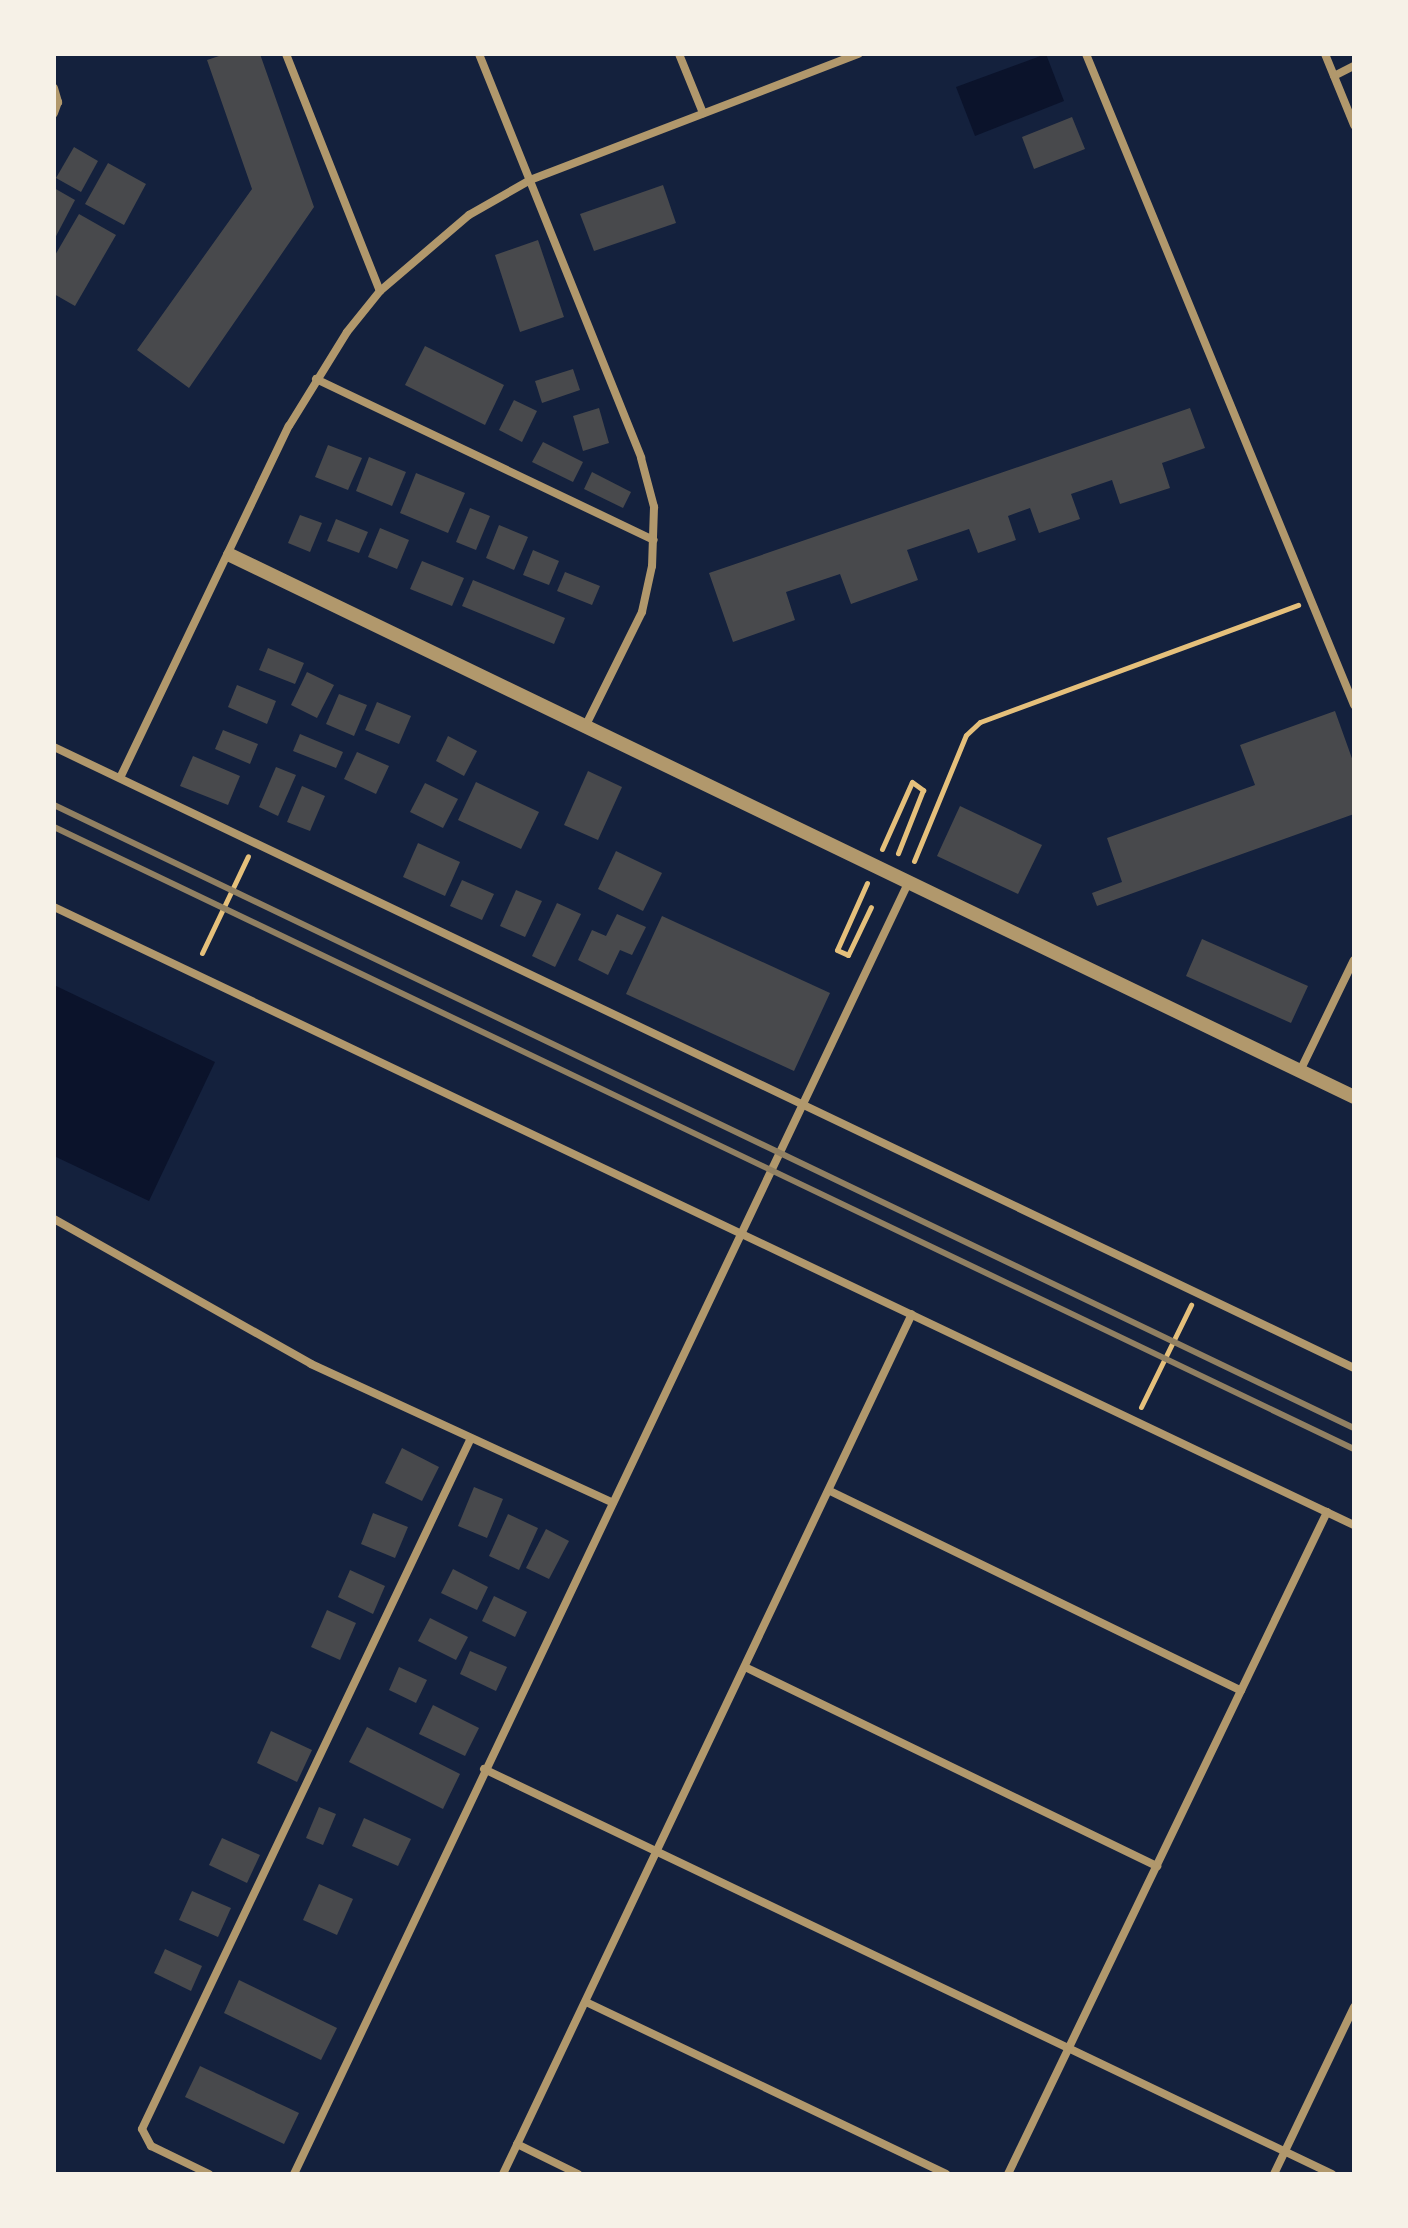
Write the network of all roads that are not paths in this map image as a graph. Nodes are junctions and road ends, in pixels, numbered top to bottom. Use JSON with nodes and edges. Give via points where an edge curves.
{"nodes":[{"id":1,"x":286,"y":54,"type":"edge"},
{"id":2,"x":479,"y":54,"type":"edge"},
{"id":3,"x":679,"y":54,"type":"edge"},
{"id":4,"x":859,"y":54,"type":"edge"},
{"id":5,"x":1086,"y":54,"type":"edge"},
{"id":6,"x":1325,"y":54,"type":"edge"},
{"id":7,"x":1354,"y":66,"type":"edge"},
{"id":8,"x":1334,"y":76,"type":"junction"},
{"id":9,"x":54,"y":88,"type":"edge"},
{"id":10,"x":54,"y":113,"type":"edge"},
{"id":11,"x":703,"y":113,"type":"junction"},
{"id":12,"x":1354,"y":125,"type":"edge"},
{"id":13,"x":530,"y":180,"type":"junction"},
{"id":14,"x":380,"y":291,"type":"junction"},
{"id":15,"x":316,"y":379,"type":"junction"},
{"id":16,"x":654,"y":540,"type":"junction"},
{"id":17,"x":230,"y":555,"type":"junction"},
{"id":18,"x":1354,"y":705,"type":"edge"},
{"id":19,"x":586,"y":725,"type":"junction"},
{"id":20,"x":54,"y":747,"type":"edge"},
{"id":21,"x":120,"y":778,"type":"junction"},
{"id":22,"x":908,"y":883,"type":"junction"},
{"id":23,"x":54,"y":907,"type":"edge"},
{"id":24,"x":1354,"y":960,"type":"edge"},
{"id":25,"x":1300,"y":1071,"type":"junction"},
{"id":26,"x":1354,"y":1097,"type":"edge"},
{"id":27,"x":802,"y":1102,"type":"junction"},
{"id":28,"x":54,"y":1219,"type":"edge"},
{"id":29,"x":741,"y":1231,"type":"junction"},
{"id":30,"x":912,"y":1314,"type":"junction"},
{"id":31,"x":1354,"y":1368,"type":"edge"},
{"id":32,"x":471,"y":1438,"type":"junction"},
{"id":33,"x":830,"y":1491,"type":"junction"},
{"id":34,"x":613,"y":1503,"type":"junction"},
{"id":35,"x":1327,"y":1512,"type":"junction"},
{"id":36,"x":1354,"y":1525,"type":"edge"},
{"id":37,"x":745,"y":1667,"type":"junction"},
{"id":38,"x":1241,"y":1691,"type":"junction"},
{"id":39,"x":484,"y":1769,"type":"junction"},
{"id":40,"x":656,"y":1849,"type":"junction"},
{"id":41,"x":1157,"y":1866,"type":"junction"},
{"id":42,"x":586,"y":2002,"type":"junction"},
{"id":43,"x":1354,"y":2007,"type":"edge"},
{"id":44,"x":1068,"y":2050,"type":"junction"},
{"id":45,"x":517,"y":2144,"type":"junction"},
{"id":46,"x":1287,"y":2152,"type":"junction"},
{"id":47,"x":209,"y":2174,"type":"edge"},
{"id":48,"x":294,"y":2174,"type":"edge"},
{"id":49,"x":503,"y":2174,"type":"edge"},
{"id":50,"x":578,"y":2174,"type":"edge"},
{"id":51,"x":946,"y":2174,"type":"edge"},
{"id":52,"x":1008,"y":2174,"type":"edge"},
{"id":53,"x":1274,"y":2174,"type":"edge"},
{"id":54,"x":1332,"y":2174,"type":"edge"}],
"edges":[{"from":1,"to":14,"type":"street"},
{"from":2,"to":13,"type":"street"},
{"from":3,"to":11,"type":"street"},
{"from":4,"to":11,"type":"street"},
{"from":5,"to":18,"type":"street"},
{"from":6,"to":8,"type":"street"},
{"from":7,"to":8,"type":"street"},
{"from":8,"to":12,"type":"street"},
{"from":9,"to":10,"type":"street"},
{"from":11,"to":13,"type":"street"},
{"from":13,"to":14,"type":"street","via":[[457,224]]},
{"from":13,"to":16,"type":"street","via":[[641,458],[654,507]]},
{"from":14,"to":15,"type":"street"},
{"from":15,"to":16,"type":"street"},
{"from":15,"to":17,"type":"street"},
{"from":16,"to":19,"type":"street","via":[[642,612]]},
{"from":17,"to":19,"type":"street"},
{"from":17,"to":21,"type":"street"},
{"from":19,"to":22,"type":"street"},
{"from":20,"to":21,"type":"street"},
{"from":21,"to":27,"type":"street"},
{"from":22,"to":25,"type":"street"},
{"from":22,"to":27,"type":"street"},
{"from":23,"to":29,"type":"street"},
{"from":24,"to":25,"type":"street"},
{"from":25,"to":26,"type":"street"},
{"from":27,"to":29,"type":"street"},
{"from":27,"to":31,"type":"street"},
{"from":28,"to":32,"type":"street","via":[[311,1364]]},
{"from":29,"to":30,"type":"street"},
{"from":29,"to":34,"type":"street"},
{"from":30,"to":33,"type":"street"},
{"from":30,"to":35,"type":"street"},
{"from":32,"to":34,"type":"street"},
{"from":32,"to":47,"type":"street","via":[[142,2129],[151,2146]]},
{"from":33,"to":37,"type":"street"},
{"from":33,"to":38,"type":"street"},
{"from":34,"to":39,"type":"street"},
{"from":35,"to":36,"type":"street"},
{"from":35,"to":38,"type":"street"},
{"from":37,"to":40,"type":"street"},
{"from":37,"to":41,"type":"street"},
{"from":38,"to":41,"type":"street"},
{"from":39,"to":40,"type":"street"},
{"from":39,"to":48,"type":"street"},
{"from":40,"to":42,"type":"street"},
{"from":40,"to":44,"type":"street"},
{"from":41,"to":44,"type":"street"},
{"from":42,"to":45,"type":"street"},
{"from":42,"to":51,"type":"street"},
{"from":43,"to":46,"type":"street"},
{"from":44,"to":46,"type":"street"},
{"from":44,"to":52,"type":"street"},
{"from":45,"to":49,"type":"street"},
{"from":45,"to":50,"type":"street"},
{"from":46,"to":53,"type":"street"},
{"from":46,"to":54,"type":"street"}]}
